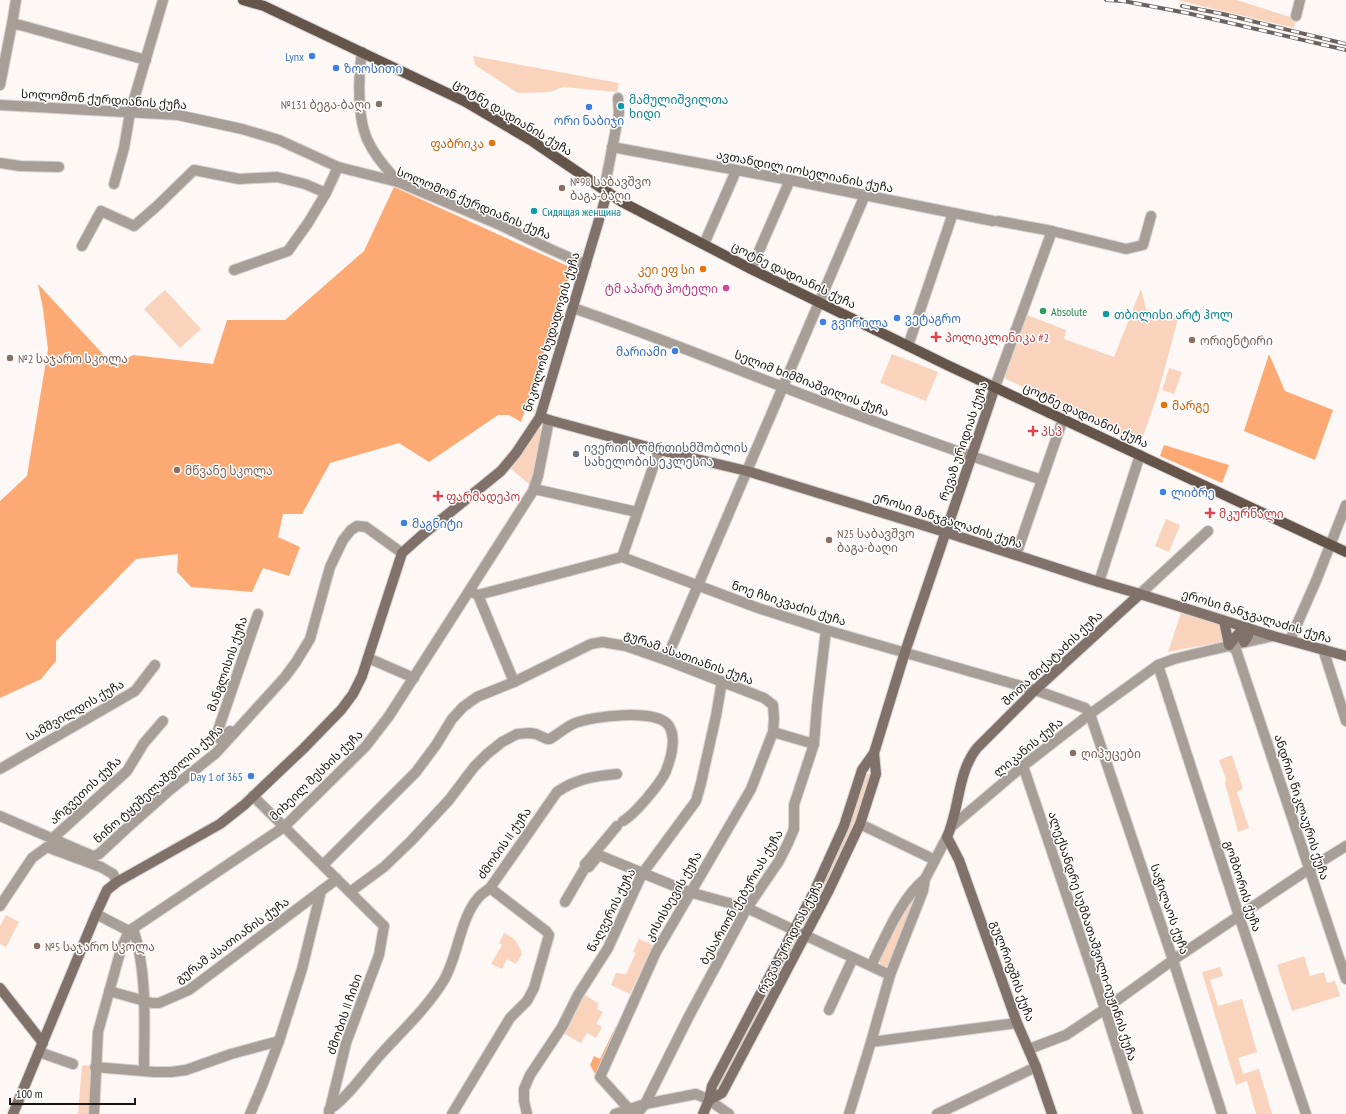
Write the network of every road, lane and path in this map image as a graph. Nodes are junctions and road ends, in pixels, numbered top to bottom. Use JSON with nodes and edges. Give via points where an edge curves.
{"nodes":[{"id":1,"x":16,"y":0,"type":"edge"},
{"id":2,"x":163,"y":0,"type":"edge"},
{"id":3,"x":243,"y":0,"type":"edge"},
{"id":4,"x":1300,"y":0,"type":"edge"},
{"id":5,"x":1296,"y":16,"type":"dead end"},
{"id":6,"x":12,"y":24,"type":"junction"},
{"id":7,"x":362,"y":52,"type":"junction"},
{"id":8,"x":146,"y":60,"type":"junction"},
{"id":9,"x":0,"y":85,"type":"edge"},
{"id":10,"x":618,"y":98,"type":"dead end"},
{"id":11,"x":0,"y":105,"type":"edge"},
{"id":12,"x":130,"y":113,"type":"junction"},
{"id":13,"x":612,"y":147,"type":"junction"},
{"id":14,"x":0,"y":163,"type":"edge"},
{"id":15,"x":59,"y":167,"type":"dead end"},
{"id":16,"x":338,"y":167,"type":"junction"},
{"id":17,"x":736,"y":171,"type":"junction"},
{"id":18,"x":790,"y":180,"type":"junction"},
{"id":19,"x":398,"y":182,"type":"junction"},
{"id":20,"x":114,"y":184,"type":"dead end"},
{"id":21,"x":326,"y":193,"type":"junction"},
{"id":22,"x":607,"y":193,"type":"junction"},
{"id":23,"x":865,"y":195,"type":"junction"},
{"id":24,"x":953,"y":213,"type":"junction"},
{"id":25,"x":1150,"y":216,"type":"dead end"},
{"id":26,"x":1052,"y":232,"type":"junction"},
{"id":27,"x":704,"y":244,"type":"junction"},
{"id":28,"x":82,"y":246,"type":"dead end"},
{"id":29,"x":586,"y":265,"type":"junction"},
{"id":30,"x":751,"y":269,"type":"junction"},
{"id":31,"x":234,"y":270,"type":"dead end"},
{"id":32,"x":820,"y":302,"type":"junction"},
{"id":33,"x":573,"y":308,"type":"junction"},
{"id":34,"x":908,"y":346,"type":"junction"},
{"id":35,"x":783,"y":387,"type":"junction"},
{"id":36,"x":995,"y":387,"type":"junction"},
{"id":37,"x":544,"y":419,"type":"junction"},
{"id":38,"x":1063,"y":419,"type":"junction"},
{"id":39,"x":659,"y":450,"type":"junction"},
{"id":40,"x":1140,"y":455,"type":"junction"},
{"id":41,"x":971,"y":457,"type":"junction"},
{"id":42,"x":747,"y":470,"type":"junction"},
{"id":43,"x":1042,"y":480,"type":"junction"},
{"id":44,"x":534,"y":489,"type":"junction"},
{"id":45,"x":1346,"y":505,"type":"edge"},
{"id":46,"x":637,"y":512,"type":"junction"},
{"id":47,"x":1208,"y":531,"type":"dead end"},
{"id":48,"x":945,"y":532,"type":"junction"},
{"id":49,"x":1331,"y":545,"type":"junction"},
{"id":50,"x":1346,"y":552,"type":"edge"},
{"id":51,"x":402,"y":553,"type":"junction"},
{"id":52,"x":1016,"y":555,"type":"junction"},
{"id":53,"x":622,"y":557,"type":"junction"},
{"id":54,"x":1099,"y":582,"type":"junction"},
{"id":55,"x":698,"y":586,"type":"junction"},
{"id":56,"x":474,"y":593,"type":"junction"},
{"id":57,"x":1140,"y":594,"type":"junction"},
{"id":58,"x":258,"y":614,"type":"dead end"},
{"id":59,"x":1224,"y":621,"type":"junction"},
{"id":60,"x":1247,"y":628,"type":"junction"},
{"id":61,"x":826,"y":630,"type":"junction"},
{"id":62,"x":1273,"y":636,"type":"junction"},
{"id":63,"x":1290,"y":640,"type":"junction"},
{"id":64,"x":1244,"y":642,"type":"junction"},
{"id":65,"x":1229,"y":645,"type":"junction"},
{"id":66,"x":1323,"y":649,"type":"junction"},
{"id":67,"x":905,"y":652,"type":"junction"},
{"id":68,"x":1346,"y":656,"type":"edge"},
{"id":69,"x":368,"y":658,"type":"junction"},
{"id":70,"x":666,"y":660,"type":"junction"},
{"id":71,"x":155,"y":665,"type":"dead end"},
{"id":72,"x":1158,"y":665,"type":"junction"},
{"id":73,"x":414,"y":678,"type":"junction"},
{"id":74,"x":722,"y":681,"type":"junction"},
{"id":75,"x":514,"y":682,"type":"junction"},
{"id":76,"x":1035,"y":690,"type":"junction"},
{"id":77,"x":1090,"y":714,"type":"junction"},
{"id":78,"x":163,"y":721,"type":"dead end"},
{"id":79,"x":1346,"y":721,"type":"edge"},
{"id":80,"x":244,"y":723,"type":"junction"},
{"id":81,"x":773,"y":732,"type":"junction"},
{"id":82,"x":814,"y":744,"type":"junction"},
{"id":83,"x":874,"y":753,"type":"junction"},
{"id":84,"x":1023,"y":766,"type":"junction"},
{"id":85,"x":0,"y":769,"type":"edge"},
{"id":86,"x":862,"y":770,"type":"junction"},
{"id":87,"x":617,"y":774,"type":"dead end"},
{"id":88,"x":876,"y":774,"type":"junction"},
{"id":89,"x":253,"y":796,"type":"junction"},
{"id":90,"x":0,"y":816,"type":"edge"},
{"id":91,"x":860,"y":824,"type":"junction"},
{"id":92,"x":284,"y":827,"type":"junction"},
{"id":93,"x":951,"y":827,"type":"junction"},
{"id":94,"x":947,"y":837,"type":"junction"},
{"id":95,"x":52,"y":839,"type":"junction"},
{"id":96,"x":1346,"y":846,"type":"edge"},
{"id":97,"x":935,"y":860,"type":"junction"},
{"id":98,"x":323,"y":865,"type":"junction"},
{"id":99,"x":586,"y":866,"type":"junction"},
{"id":100,"x":1309,"y":869,"type":"junction"},
{"id":101,"x":642,"y":874,"type":"junction"},
{"id":102,"x":336,"y":879,"type":"junction"},
{"id":103,"x":925,"y":879,"type":"junction"},
{"id":104,"x":117,"y":882,"type":"junction"},
{"id":105,"x":490,"y":888,"type":"junction"},
{"id":106,"x":321,"y":891,"type":"junction"},
{"id":107,"x":350,"y":892,"type":"junction"},
{"id":108,"x":689,"y":892,"type":"junction"},
{"id":109,"x":1,"y":902,"type":"edge"},
{"id":110,"x":564,"y":902,"type":"dead end"},
{"id":111,"x":748,"y":908,"type":"junction"},
{"id":112,"x":96,"y":914,"type":"junction"},
{"id":113,"x":1239,"y":916,"type":"junction"},
{"id":114,"x":794,"y":929,"type":"junction"},
{"id":115,"x":131,"y":930,"type":"junction"},
{"id":116,"x":806,"y":935,"type":"junction"},
{"id":117,"x":853,"y":958,"type":"junction"},
{"id":118,"x":1173,"y":960,"type":"junction"},
{"id":119,"x":871,"y":966,"type":"junction"},
{"id":120,"x":890,"y":975,"type":"junction"},
{"id":121,"x":1346,"y":979,"type":"edge"},
{"id":122,"x":0,"y":988,"type":"edge"},
{"id":123,"x":109,"y":991,"type":"junction"},
{"id":124,"x":144,"y":1001,"type":"junction"},
{"id":125,"x":1105,"y":1009,"type":"junction"},
{"id":126,"x":829,"y":1010,"type":"dead end"},
{"id":127,"x":1018,"y":1023,"type":"junction"},
{"id":128,"x":279,"y":1041,"type":"junction"},
{"id":129,"x":871,"y":1042,"type":"junction"},
{"id":130,"x":41,"y":1048,"type":"junction"},
{"id":131,"x":1028,"y":1049,"type":"junction"},
{"id":132,"x":73,"y":1064,"type":"dead end"},
{"id":133,"x":96,"y":1067,"type":"junction"},
{"id":134,"x":1036,"y":1067,"type":"junction"},
{"id":135,"x":144,"y":1071,"type":"junction"},
{"id":136,"x":709,"y":1100,"type":"junction"},
{"id":137,"x":644,"y":1104,"type":"junction"},
{"id":138,"x":633,"y":1111,"type":"edge"},
{"id":139,"x":329,"y":1112,"type":"edge"},
{"id":140,"x":13,"y":1114,"type":"edge"},
{"id":141,"x":94,"y":1114,"type":"edge"},
{"id":142,"x":250,"y":1114,"type":"edge"},
{"id":143,"x":452,"y":1114,"type":"edge"},
{"id":144,"x":527,"y":1114,"type":"edge"},
{"id":145,"x":615,"y":1114,"type":"edge"},
{"id":146,"x":703,"y":1114,"type":"edge"},
{"id":147,"x":729,"y":1114,"type":"edge"},
{"id":148,"x":849,"y":1114,"type":"edge"},
{"id":149,"x":937,"y":1114,"type":"edge"},
{"id":150,"x":1052,"y":1114,"type":"edge"},
{"id":151,"x":1138,"y":1114,"type":"edge"},
{"id":152,"x":1222,"y":1114,"type":"edge"},
{"id":153,"x":1306,"y":1114,"type":"edge"}],
"edges":[{"from":1,"to":6,"type":"street"},
{"from":2,"to":8,"type":"street"},
{"from":3,"to":7,"type":"main road","name":"ცოტნე დადიანის ქუჩა","via":[[264,6]]},
{"from":4,"to":5,"type":"street"},
{"from":6,"to":8,"type":"street"},
{"from":6,"to":9,"type":"street"},
{"from":7,"to":19,"type":"street","via":[[359,68],[363,124],[368,142]]},
{"from":7,"to":22,"type":"main road","name":"ცოტნე დადიანის ქუჩა","via":[[464,100],[532,141]]},
{"from":8,"to":12,"type":"street"},
{"from":10,"to":13,"type":"street","name":"ნიკოლოზ ხუდადოვის ქუჩა","via":[[619,113]]},
{"from":11,"to":12,"type":"street","name":"სოლომონ ქურდიანის ქუჩა"},
{"from":12,"to":16,"type":"street","name":"სოლომონ ქურდიანის ქუჩა","via":[[178,115],[242,129],[279,140]]},
{"from":12,"to":20,"type":"street"},
{"from":13,"to":17,"type":"street","name":"ავთანდილ იოსელიანის ქუჩა"},
{"from":13,"to":22,"type":"street","name":"ნიკოლოზ ხუდადოვის ქუჩა","via":[[606,180]]},
{"from":14,"to":15,"type":"street"},
{"from":16,"to":19,"type":"street","name":"სოლომონ ქურდიანის ქუჩა"},
{"from":16,"to":21,"type":"street"},
{"from":17,"to":18,"type":"street","name":"ავთანდილ იოსელიანის ქუჩა"},
{"from":17,"to":27,"type":"street"},
{"from":18,"to":23,"type":"street","name":"ავთანდილ იოსელიანის ქუჩა"},
{"from":18,"to":30,"type":"street"},
{"from":19,"to":29,"type":"street","name":"სოლომონ ქურდიანის ქუჩა"},
{"from":21,"to":28,"type":"street","via":[[278,177],[239,179],[194,170],[134,226],[100,211]]},
{"from":21,"to":31,"type":"street","via":[[288,251]]},
{"from":22,"to":27,"type":"main road","name":"ცოტნე დადიანის ქუჩა"},
{"from":22,"to":29,"type":"street","name":"ნიკოლოზ ხუდადოვის ქუჩა"},
{"from":23,"to":24,"type":"street","name":"ავთანდილ იოსელიანის ქუჩა"},
{"from":23,"to":32,"type":"street"},
{"from":24,"to":26,"type":"street","name":"ავთანდილ იოსელიანის ქუჩა"},
{"from":24,"to":34,"type":"street"},
{"from":25,"to":26,"type":"street","name":"ავთანდილ იოსელიანის ქუჩა","via":[[1143,245],[1126,249]]},
{"from":26,"to":36,"type":"street","name":"რევაზ ურიდიას ქუჩა"},
{"from":27,"to":30,"type":"main road","name":"ცოტნე დადიანის ქუჩა"},
{"from":29,"to":33,"type":"street","name":"ნიკოლოზ ხუდადოვის ქუჩა"},
{"from":30,"to":32,"type":"main road","name":"ცოტნე დადიანის ქუჩა"},
{"from":32,"to":34,"type":"main road","name":"ცოტნე დადიანის ქუჩა"},
{"from":32,"to":35,"type":"street"},
{"from":33,"to":35,"type":"street","name":"სელიმ ხიმშიაშვილის ქუჩა"},
{"from":33,"to":37,"type":"street","name":"ნიკოლოზ ხუდადოვის ქუჩა"},
{"from":34,"to":36,"type":"main road","name":"ცოტნე დადიანის ქუჩა"},
{"from":35,"to":41,"type":"street","name":"სელიმ ხიმშიაშვილის ქუჩა"},
{"from":35,"to":42,"type":"street"},
{"from":36,"to":38,"type":"main road","name":"ცოტნე დადიანის ქუჩა"},
{"from":36,"to":41,"type":"street","name":"რევაზ ურიდიას ქუჩა"},
{"from":37,"to":39,"type":"street","name":"ეროსი მანჯგალაძის ქუჩა"},
{"from":37,"to":44,"type":"street","name":"მიხეილ მესხის ქუჩა"},
{"from":37,"to":51,"type":"street","name":"ნიკოლოზ ხუდადოვის ქუჩა","via":[[500,471]]},
{"from":38,"to":40,"type":"main road","name":"ცოტნე დადიანის ქუჩა"},
{"from":38,"to":43,"type":"street"},
{"from":39,"to":42,"type":"street","name":"ეროსი მანჯგალაძის ქუჩა"},
{"from":39,"to":46,"type":"street"},
{"from":40,"to":49,"type":"main road","name":"ცოტნე დადიანის ქუჩა"},
{"from":40,"to":54,"type":"street"},
{"from":41,"to":43,"type":"street","name":"სელიმ ხიმშიაშვილის ქუჩა"},
{"from":41,"to":48,"type":"street","name":"რევაზ ურიდიას ქუჩა"},
{"from":42,"to":48,"type":"street","name":"ეროსი მანჯგალაძის ქუჩა"},
{"from":42,"to":55,"type":"street"},
{"from":43,"to":52,"type":"street"},
{"from":44,"to":46,"type":"street"},
{"from":44,"to":56,"type":"street","name":"მიხეილ მესხის ქუჩა"},
{"from":45,"to":49,"type":"street"},
{"from":46,"to":53,"type":"street"},
{"from":47,"to":57,"type":"street","name":"შოთა მიქატაძის ქუჩა"},
{"from":48,"to":52,"type":"street","name":"ეროსი მანჯგალაძის ქუჩა"},
{"from":48,"to":67,"type":"street","name":"რევაზ ურიდიას ქუჩა"},
{"from":49,"to":50,"type":"main road","name":"ცოტნე დადიანის ქუჩა"},
{"from":49,"to":63,"type":"street"},
{"from":51,"to":69,"type":"street"},
{"from":51,"to":80,"type":"street","name":"ნინო ტყეშელაშვილის ქუჩა","via":[[366,527],[357,526],[351,530],[343,540],[330,568],[310,639],[285,677]]},
{"from":52,"to":54,"type":"street","name":"ეროსი მანჯგალაძის ქუჩა"},
{"from":53,"to":55,"type":"street","name":"ნოე ჩხიკვაძის ქუჩა"},
{"from":53,"to":56,"type":"street"},
{"from":54,"to":57,"type":"street","name":"ეროსი მანჯგალაძის ქუჩა"},
{"from":55,"to":61,"type":"street","name":"ნოე ჩხიკვაძის ქუჩა"},
{"from":55,"to":70,"type":"street"},
{"from":56,"to":73,"type":"street","name":"მიხეილ მესხის ქუჩა"},
{"from":56,"to":75,"type":"street"},
{"from":57,"to":59,"type":"street","name":"ეროსი მანჯგალაძის ქუჩა"},
{"from":57,"to":76,"type":"street","name":"შოთა მიქატაძის ქუჩა"},
{"from":58,"to":80,"type":"street","name":"მანგლისის ქუჩა","via":[[216,736],[220,739]]},
{"from":59,"to":60,"type":"street","name":"ეროსი მანჯგალაძის ქუჩა"},
{"from":59,"to":65,"type":"street"},
{"from":60,"to":62,"type":"street","name":"ეროსი მანჯგალაძის ქუჩა"},
{"from":60,"to":64,"type":"street","via":[[1248,636]]},
{"from":60,"to":65,"type":"street"},
{"from":61,"to":67,"type":"street","name":"ნოე ჩხიკვაძის ქუჩა"},
{"from":61,"to":82,"type":"street","name":"ბესარიონ ქებურიას ქუჩა"},
{"from":62,"to":63,"type":"street","name":"ეროსი მანჯგალაძის ქუჩა"},
{"from":62,"to":64,"type":"street","name":"ლიკანის ქუჩა"},
{"from":63,"to":66,"type":"street","name":"ეროსი მანჯგალაძის ქუჩა"},
{"from":64,"to":65,"type":"street","name":"ლიკანის ქუჩა"},
{"from":65,"to":72,"type":"street","name":"ლიკანის ქუჩა"},
{"from":65,"to":100,"type":"street","name":"ანდრია წიკლაურის ქუჩა","via":[[1236,650]]},
{"from":66,"to":68,"type":"street","name":"ეროსი მანჯგალაძის ქუჩა"},
{"from":66,"to":79,"type":"street"},
{"from":67,"to":76,"type":"street","name":"ნოე ჩხიკვაძის ქუჩა"},
{"from":67,"to":83,"type":"street","name":"რევაზ ურიდიას ქუჩა"},
{"from":69,"to":73,"type":"street"},
{"from":69,"to":89,"type":"street","via":[[358,686],[341,710]]},
{"from":70,"to":74,"type":"street","name":"გურამ ასათიანის ქუჩა"},
{"from":70,"to":75,"type":"street","name":"გურამ ასათიანის ქუჩა","via":[[626,646],[602,642],[591,644]]},
{"from":71,"to":85,"type":"street","name":"სამშვილდის ქუჩა","via":[[135,691]]},
{"from":72,"to":77,"type":"street","name":"ლიკანის ქუჩა"},
{"from":72,"to":113,"type":"street","name":"გომბორის ქუჩა"},
{"from":73,"to":92,"type":"street","name":"მიხეილ მესხის ქუჩა","via":[[366,746]]},
{"from":74,"to":81,"type":"street","name":"გურამ ასათიანის ქუჩა","via":[[764,698],[773,705]]},
{"from":74,"to":101,"type":"street","name":"წაღვერის ქუჩა","via":[[696,801]]},
{"from":75,"to":98,"type":"street","name":"გურამ ასათიანის ქუჩა","via":[[477,697],[462,707],[416,772]]},
{"from":76,"to":77,"type":"street","name":"ნოე ჩხიკვაძის ქუჩა","via":[[1081,706]]},
{"from":76,"to":93,"type":"street","name":"შოთა მიქატაძის ქუჩა","via":[[970,756]]},
{"from":77,"to":84,"type":"street","name":"ლიკანის ქუჩა"},
{"from":77,"to":118,"type":"street","name":"საჭილაოს ქუჩა"},
{"from":78,"to":95,"type":"street","name":"არგვეთის ქუჩა","via":[[144,743],[127,771]]},
{"from":80,"to":95,"type":"street","name":"ნინო ტყეშელაშვილის ქუჩა","via":[[216,753],[171,789],[99,854],[92,856]]},
{"from":81,"to":82,"type":"street"},
{"from":81,"to":108,"type":"street","name":"კისისხევის ქუჩა","via":[[750,789]]},
{"from":82,"to":111,"type":"street","name":"ბესარიონ ქებურიას ქუჩა","via":[[794,805],[794,829],[788,844]]},
{"from":83,"to":86,"type":"street","name":"რევაზ ურიდიას ქუჩა"},
{"from":83,"to":88,"type":"street","name":"რევაზ ურიდიას ქუჩა"},
{"from":84,"to":93,"type":"street","name":"ლიკანის ქუჩა"},
{"from":84,"to":125,"type":"street","name":"ალექსანდრე სუმბათაშვილი-იუჟინის ქუჩა"},
{"from":86,"to":88,"type":"street"},
{"from":86,"to":114,"type":"street","name":"რევაზ ურიდიას ქუჩა","via":[[844,826]]},
{"from":87,"to":105,"type":"street","name":"ძმობის II ქუჩა","via":[[582,780],[569,784],[557,792]]},
{"from":88,"to":91,"type":"street","name":"რევაზ ურიდიას ქუჩა"},
{"from":89,"to":92,"type":"street"},
{"from":89,"to":104,"type":"street","via":[[220,824]]},
{"from":90,"to":95,"type":"street","name":"ნინო ტყეშელაშვილის ქუჩა"},
{"from":91,"to":97,"type":"street"},
{"from":91,"to":116,"type":"street","name":"რევაზ ურიდიას ქუჩა"},
{"from":92,"to":98,"type":"street"},
{"from":92,"to":115,"type":"street","name":"მიხეილ მესხის ქუჩა"},
{"from":93,"to":94,"type":"street","name":"ლიკანის ქუჩა"},
{"from":94,"to":97,"type":"street","name":"ლიკანის ქუჩა"},
{"from":94,"to":127,"type":"street","name":"გულრიფშის ქუჩა","via":[[958,860]]},
{"from":96,"to":100,"type":"street"},
{"from":97,"to":103,"type":"street","name":"ლიკანის ქუჩა"},
{"from":98,"to":102,"type":"street"},
{"from":99,"to":101,"type":"street","via":[[601,856]]},
{"from":99,"to":107,"type":"street","via":[[585,864],[620,823],[638,809],[666,771],[673,738],[669,725],[660,719],[614,715],[573,724],[550,739],[530,733],[517,734],[502,742],[474,767],[449,800],[411,841],[384,867]]},
{"from":99,"to":110,"type":"street"},
{"from":100,"to":113,"type":"street"},
{"from":100,"to":121,"type":"street","name":"ანდრია წიკლაურის ქუჩა"},
{"from":101,"to":108,"type":"street"},
{"from":101,"to":144,"type":"street","name":"წაღვერის ქუჩა","via":[[608,948],[578,995],[562,1027],[530,1075],[524,1089]]},
{"from":102,"to":106,"type":"street","name":"გურამ ასათიანის ქუჩა"},
{"from":102,"to":107,"type":"street"},
{"from":103,"to":119,"type":"street","via":[[904,902]]},
{"from":103,"to":120,"type":"street","name":"ლიკანის ქუჩა","via":[[923,891]]},
{"from":104,"to":109,"type":"street","via":[[113,874],[101,867],[47,847],[32,858]]},
{"from":104,"to":112,"type":"street","via":[[107,890]]},
{"from":105,"to":139,"type":"street","name":"ძმობის II ქუჩა","via":[[478,898],[470,910],[445,978],[432,999]]},
{"from":105,"to":143,"type":"street","via":[[549,935],[534,988],[527,1002],[510,1018]]},
{"from":106,"to":124,"type":"street","name":"გურამ ასათიანის ქუჩა","via":[[189,990],[159,1003]]},
{"from":106,"to":128,"type":"street","via":[[302,969]]},
{"from":107,"to":139,"type":"street","name":"ძმობის II ჩიხი","via":[[384,926],[378,955],[346,1044]]},
{"from":108,"to":111,"type":"street"},
{"from":108,"to":138,"type":"street","name":"კისისხევის ქუჩა","via":[[656,952],[600,1077]]},
{"from":111,"to":114,"type":"street"},
{"from":111,"to":137,"type":"street","name":"ბესარიონ ქებურიას ქუჩა"},
{"from":112,"to":115,"type":"street"},
{"from":112,"to":130,"type":"street"},
{"from":113,"to":118,"type":"street"},
{"from":113,"to":153,"type":"street","name":"გომბორის ქუჩა"},
{"from":114,"to":116,"type":"street"},
{"from":114,"to":136,"type":"street","name":"რევაზ ურიდიას ქუჩა","via":[[712,1086]]},
{"from":115,"to":123,"type":"street","via":[[121,949]]},
{"from":115,"to":124,"type":"street","via":[[140,959]]},
{"from":116,"to":117,"type":"street"},
{"from":116,"to":136,"type":"street","name":"რევაზ ურიდიას ქუჩა","via":[[722,1093]]},
{"from":117,"to":119,"type":"street"},
{"from":117,"to":126,"type":"street"},
{"from":118,"to":125,"type":"street"},
{"from":118,"to":152,"type":"street","name":"საჭილაოს ქუჩა"},
{"from":119,"to":120,"type":"street"},
{"from":120,"to":129,"type":"street","name":"ლიკანის ქუჩა"},
{"from":122,"to":130,"type":"street"},
{"from":123,"to":124,"type":"street","name":"გურამ ასათიანის ქუჩა"},
{"from":123,"to":133,"type":"street","via":[[98,1032]]},
{"from":124,"to":135,"type":"street"},
{"from":125,"to":131,"type":"street","via":[[1066,1035]]},
{"from":125,"to":151,"type":"street","name":"ალექსანდრე სუმბათაშვილი-იუჟინის ქუჩა"},
{"from":127,"to":129,"type":"street"},
{"from":127,"to":131,"type":"street","name":"გულრიფშის ქუჩა"},
{"from":128,"to":135,"type":"street","via":[[186,1070]]},
{"from":128,"to":142,"type":"street"},
{"from":129,"to":148,"type":"street","name":"ლიკანის ქუჩა"},
{"from":130,"to":132,"type":"street"},
{"from":130,"to":140,"type":"street"},
{"from":131,"to":134,"type":"street","name":"გულრიფშის ქუჩა"},
{"from":133,"to":135,"type":"street"},
{"from":133,"to":141,"type":"street"},
{"from":134,"to":149,"type":"street"},
{"from":134,"to":150,"type":"street","name":"გულრიფშის ქუჩა"},
{"from":136,"to":137,"type":"street","via":[[696,1094]]},
{"from":136,"to":146,"type":"street","name":"რევაზ ურიდიას ქუჩა"},
{"from":136,"to":147,"type":"street"},
{"from":137,"to":138,"type":"street","name":"ბესარიონ ქებურიას ქუჩა"},
{"from":138,"to":145,"type":"street"}]}
